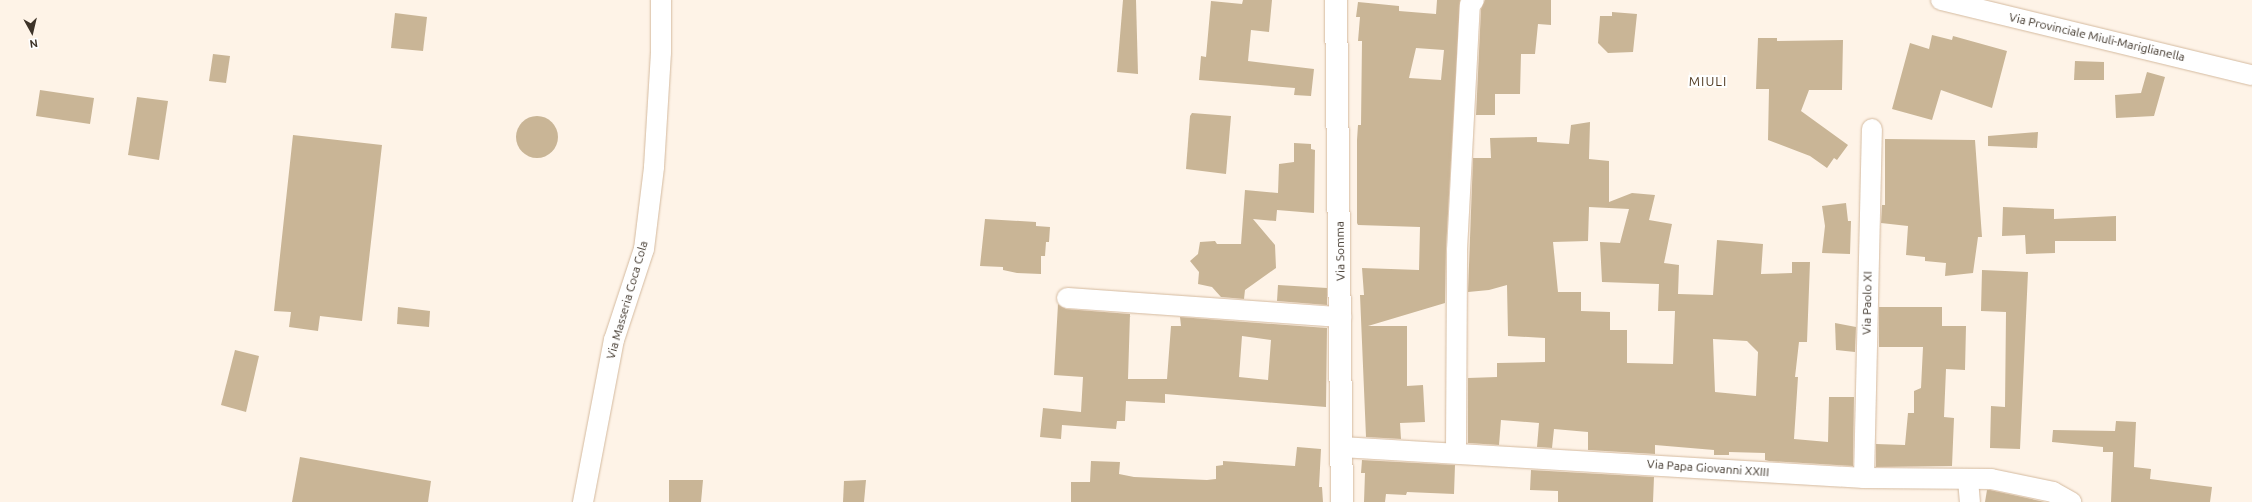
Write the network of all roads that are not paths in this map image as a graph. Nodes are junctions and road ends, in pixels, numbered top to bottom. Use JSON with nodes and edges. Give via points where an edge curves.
{"nodes":[{"id":1,"x":661,"y":0,"type":"edge"},
{"id":2,"x":1336,"y":0,"type":"edge"},
{"id":3,"x":1474,"y":0,"type":"edge"},
{"id":4,"x":1941,"y":0,"type":"edge"},
{"id":5,"x":2252,"y":75,"type":"edge"},
{"id":6,"x":1872,"y":128,"type":"dead end"},
{"id":7,"x":1067,"y":298,"type":"dead end"},
{"id":8,"x":1341,"y":318,"type":"junction"},
{"id":9,"x":1341,"y":447,"type":"junction"},
{"id":10,"x":1456,"y":452,"type":"junction"},
{"id":11,"x":1864,"y":478,"type":"junction"},
{"id":12,"x":1968,"y":480,"type":"junction"},
{"id":13,"x":583,"y":502,"type":"edge"},
{"id":14,"x":1342,"y":502,"type":"edge"},
{"id":15,"x":1970,"y":502,"type":"edge"},
{"id":16,"x":2071,"y":502,"type":"edge"}],
"edges":[{"from":1,"to":13,"type":"street","name":"Via Masseria Coca Cola","via":[[662,52],[655,152],[644,249],[614,340]]},
{"from":2,"to":8,"type":"street","name":"Via Somma"},
{"from":3,"to":10,"type":"street","via":[[1470,5],[1457,250]]},
{"from":4,"to":5,"type":"street","name":"Via Provinciale Miuli-Mariglianella"},
{"from":6,"to":11,"type":"street","name":"Via Paolo XI"},
{"from":7,"to":8,"type":"street"},
{"from":8,"to":9,"type":"street","name":"Via Somma"},
{"from":9,"to":10,"type":"street","name":"Via Papa Giovanni XXIII"},
{"from":9,"to":14,"type":"street","name":"Via Somma"},
{"from":10,"to":11,"type":"street","name":"Via Papa Giovanni XXIII"},
{"from":11,"to":12,"type":"street","name":"Via Papa Giovanni XXIII"},
{"from":12,"to":15,"type":"street"},
{"from":12,"to":16,"type":"street","name":"Via Papa Giovanni XXIII","via":[[1991,478],[2024,484],[2053,492]]}]}
